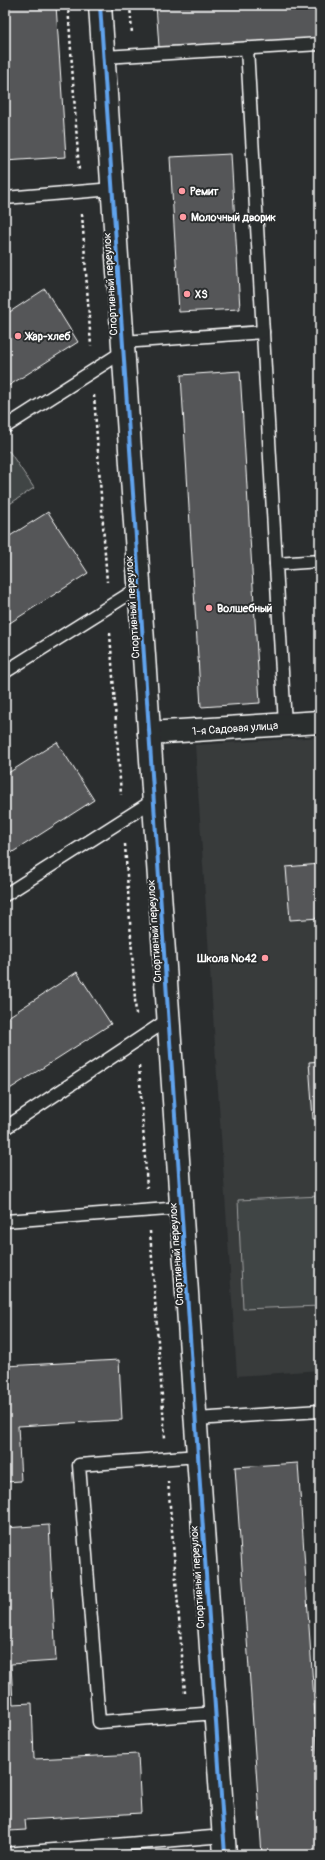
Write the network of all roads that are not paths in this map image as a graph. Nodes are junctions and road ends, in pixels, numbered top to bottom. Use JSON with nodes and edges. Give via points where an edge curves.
{"nodes":[{"id":1,"x":100,"y":5,"type":"edge"},
{"id":2,"x":320,"y":44,"type":"edge"},
{"id":3,"x":247,"y":48,"type":"junction"},
{"id":4,"x":104,"y":57,"type":"junction"},
{"id":5,"x":113,"y":189,"type":"junction"},
{"id":6,"x":5,"y":198,"type":"edge"},
{"id":7,"x":263,"y":332,"type":"junction"},
{"id":8,"x":123,"y":346,"type":"junction"},
{"id":9,"x":5,"y":427,"type":"edge"},
{"id":10,"x":320,"y":561,"type":"edge"},
{"id":11,"x":276,"y":564,"type":"junction"},
{"id":12,"x":140,"y":587,"type":"junction"},
{"id":13,"x":5,"y":672,"type":"edge"},
{"id":14,"x":320,"y":722,"type":"edge"},
{"id":15,"x":285,"y":725,"type":"junction"},
{"id":16,"x":149,"y":733,"type":"junction"},
{"id":17,"x":154,"y":800,"type":"junction"},
{"id":18,"x":5,"y":895,"type":"edge"},
{"id":19,"x":169,"y":1019,"type":"junction"},
{"id":20,"x":5,"y":1128,"type":"edge"},
{"id":21,"x":182,"y":1208,"type":"junction"},
{"id":22,"x":5,"y":1221,"type":"edge"},
{"id":23,"x":320,"y":1411,"type":"edge"},
{"id":24,"x":196,"y":1419,"type":"junction"},
{"id":25,"x":198,"y":1456,"type":"junction"},
{"id":26,"x":216,"y":1714,"type":"junction"},
{"id":27,"x":224,"y":1845,"type":"edge"},
{"id":28,"x":5,"y":1854,"type":"edge"}],
"edges":[{"from":1,"to":4,"type":"street","name":"Спортивный переулок"},
{"from":2,"to":3,"type":"lane"},
{"from":3,"to":4,"type":"lane"},
{"from":3,"to":7,"type":"lane"},
{"from":4,"to":5,"type":"street","name":"Спортивный переулок"},
{"from":5,"to":6,"type":"lane"},
{"from":5,"to":8,"type":"street","name":"Спортивный переулок"},
{"from":7,"to":8,"type":"lane"},
{"from":7,"to":11,"type":"lane"},
{"from":8,"to":9,"type":"lane"},
{"from":8,"to":12,"type":"street","name":"Спортивный переулок"},
{"from":10,"to":11,"type":"lane"},
{"from":11,"to":15,"type":"lane"},
{"from":12,"to":13,"type":"lane"},
{"from":12,"to":16,"type":"street","name":"Спортивный переулок"},
{"from":14,"to":15,"type":"street","name":"1-я Садовая улица"},
{"from":15,"to":16,"type":"street","name":"1-я Садовая улица"},
{"from":16,"to":17,"type":"street","name":"Спортивный переулок"},
{"from":17,"to":18,"type":"lane"},
{"from":17,"to":19,"type":"street","name":"Спортивный переулок"},
{"from":19,"to":20,"type":"lane"},
{"from":19,"to":21,"type":"street","name":"Спортивный переулок"},
{"from":21,"to":22,"type":"lane"},
{"from":21,"to":24,"type":"street","name":"Спортивный переулок"},
{"from":23,"to":24,"type":"lane"},
{"from":24,"to":25,"type":"street","name":"Спортивный переулок"},
{"from":25,"to":26,"type":"street","name":"Спортивный переулок"},
{"from":25,"to":26,"type":"lane","via":[[79,1465],[98,1722]]},
{"from":26,"to":27,"type":"street","name":"Спортивный переулок"},
{"from":27,"to":28,"type":"lane"}]}
